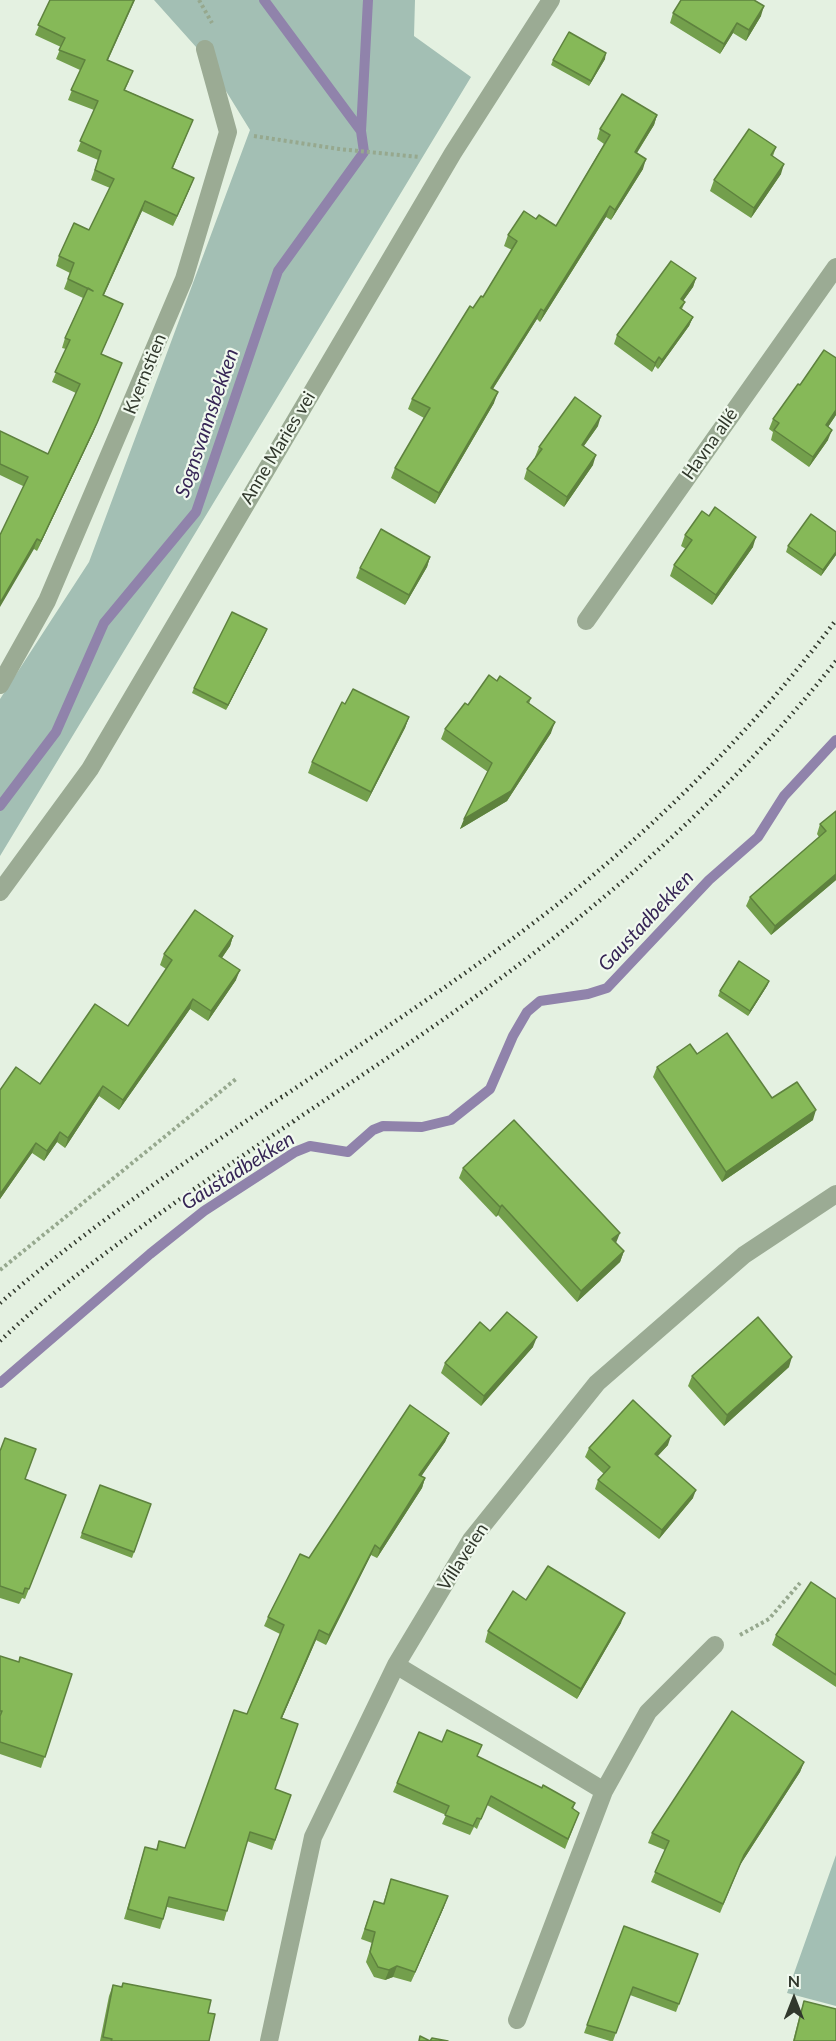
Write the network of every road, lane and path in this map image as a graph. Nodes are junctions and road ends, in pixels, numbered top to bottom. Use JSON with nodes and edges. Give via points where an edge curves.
{"nodes":[{"id":1,"x":551,"y":0,"type":"edge"},
{"id":2,"x":205,"y":49,"type":"dead end"},
{"id":3,"x":228,"y":132,"type":"junction"},
{"id":4,"x":383,"y":153,"type":"dead end"},
{"id":5,"x":836,"y":267,"type":"edge"},
{"id":6,"x":586,"y":621,"type":"dead end"},
{"id":7,"x":0,"y":685,"type":"edge"},
{"id":8,"x":0,"y":892,"type":"edge"},
{"id":9,"x":236,"y":1079,"type":"dead end"},
{"id":10,"x":836,"y":1194,"type":"edge"},
{"id":11,"x":0,"y":1270,"type":"edge"},
{"id":12,"x":800,"y":1583,"type":"dead end"},
{"id":13,"x":715,"y":1646,"type":"joint"},
{"id":14,"x":396,"y":1665,"type":"junction"},
{"id":15,"x":604,"y":1791,"type":"junction"},
{"id":16,"x":517,"y":2020,"type":"dead end"},
{"id":17,"x":269,"y":2041,"type":"edge"}],
"edges":[{"from":1,"to":8,"type":"street","name":"Anne Maries vei","via":[[453,153],[90,769]]},
{"from":2,"to":3,"type":"street"},
{"from":3,"to":4,"type":"path"},
{"from":3,"to":7,"type":"street","name":"Kvernstien","via":[[184,279],[48,601]]},
{"from":5,"to":6,"type":"street","name":"Havna allé"},
{"from":9,"to":11,"type":"path"},
{"from":10,"to":14,"type":"street","name":"Villaveien","via":[[744,1255],[597,1383],[471,1540]]},
{"from":12,"to":13,"type":"path","via":[[769,1619]]},
{"from":13,"to":15,"type":"street","via":[[648,1712]]},
{"from":14,"to":15,"type":"street"},
{"from":14,"to":17,"type":"street","name":"Villaveien","via":[[313,1837]]},
{"from":15,"to":16,"type":"street"}]}
